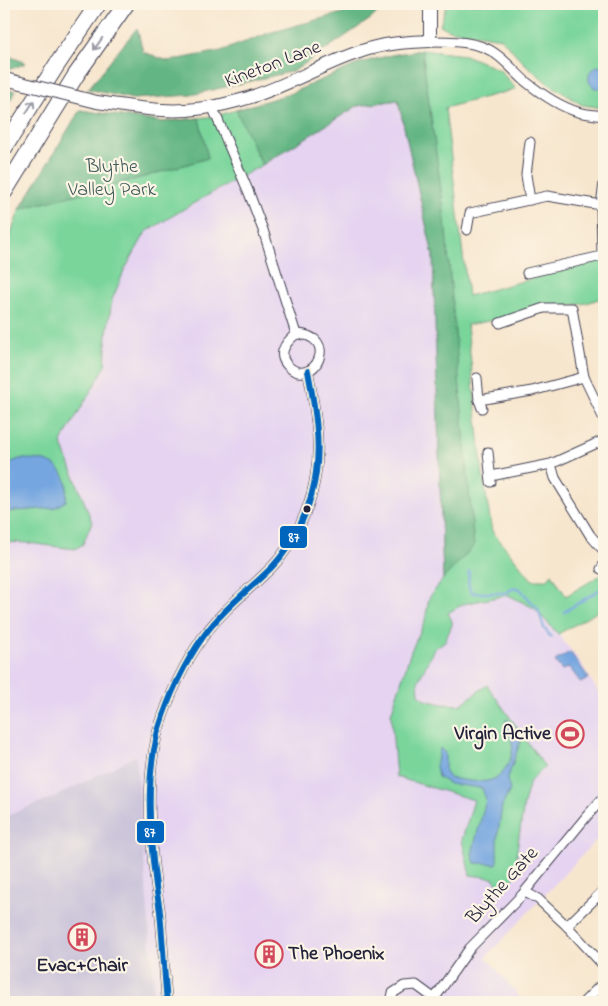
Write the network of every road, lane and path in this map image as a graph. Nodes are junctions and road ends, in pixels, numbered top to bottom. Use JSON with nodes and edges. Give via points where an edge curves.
{"nodes":[{"id":1,"x":98,"y":4,"type":"edge"},
{"id":2,"x":126,"y":4,"type":"edge"},
{"id":3,"x":430,"y":4,"type":"edge"},
{"id":4,"x":430,"y":40,"type":"junction"},
{"id":5,"x":5,"y":78,"type":"edge"},
{"id":6,"x":212,"y":106,"type":"junction"},
{"id":7,"x":604,"y":116,"type":"edge"},
{"id":8,"x":530,"y":142,"type":"dead end"},
{"id":9,"x":4,"y":148,"type":"edge"},
{"id":10,"x":604,"y":183,"type":"edge"},
{"id":11,"x":4,"y":192,"type":"edge"},
{"id":12,"x":530,"y":200,"type":"junction"},
{"id":13,"x":601,"y":205,"type":"junction"},
{"id":14,"x":467,"y":230,"type":"dead end"},
{"id":15,"x":527,"y":274,"type":"dead end"},
{"id":16,"x":500,"y":323,"type":"dead end"},
{"id":17,"x":296,"y":334,"type":"junction"},
{"id":18,"x":308,"y":371,"type":"junction"},
{"id":19,"x":584,"y":377,"type":"junction"},
{"id":20,"x":477,"y":378,"type":"dead end"},
{"id":21,"x":604,"y":419,"type":"edge"},
{"id":22,"x":604,"y":440,"type":"edge"},
{"id":23,"x":488,"y":452,"type":"dead end"},
{"id":24,"x":552,"y":464,"type":"junction"},
{"id":25,"x":604,"y":551,"type":"edge"},
{"id":26,"x":604,"y":797,"type":"edge"},
{"id":27,"x":604,"y":890,"type":"edge"},
{"id":28,"x":525,"y":892,"type":"junction"},
{"id":29,"x":567,"y":926,"type":"junction"},
{"id":30,"x":604,"y":966,"type":"edge"},
{"id":31,"x":604,"y":982,"type":"edge"},
{"id":32,"x":433,"y":1000,"type":"edge"},
{"id":33,"x":167,"y":1002,"type":"edge"},
{"id":34,"x":391,"y":1002,"type":"edge"},
{"id":35,"x":584,"y":1002,"type":"edge"}],
"edges":[{"from":9,"to":1,"type":"highway","one_way":true},
{"from":2,"to":11,"type":"highway","one_way":true,"via":[[76,75]]},
{"from":3,"to":4,"type":"street"},
{"from":4,"to":6,"type":"street","name":"Kineton Lane","via":[[365,50],[268,91]]},
{"from":4,"to":7,"type":"street","via":[[485,48],[552,101],[578,112]]},
{"from":5,"to":6,"type":"street","name":"Kineton Lane","bridge":true,"via":[[97,102],[162,110]]},
{"from":6,"to":17,"type":"street","via":[[263,230]]},
{"from":8,"to":12,"type":"street","via":[[526,175]]},
{"from":10,"to":13,"type":"street"},
{"from":12,"to":13,"type":"street","via":[[547,196]]},
{"from":12,"to":14,"type":"street","via":[[470,213]]},
{"from":13,"to":15,"type":"street","via":[[602,256]]},
{"from":16,"to":19,"type":"street","via":[[544,308],[572,308]]},
{"from":17,"to":18,"type":"street","via":[[311,337],[320,349],[316,366]]},
{"from":17,"to":18,"type":"street","via":[[284,346],[284,360],[294,370]]},
{"from":18,"to":33,"type":"street","via":[[318,450],[308,506],[294,537],[274,565],[226,610],[204,636],[184,668],[158,730],[152,763],[150,810]]},
{"from":19,"to":20,"type":"street","via":[[480,404]]},
{"from":19,"to":21,"type":"street"},
{"from":22,"to":24,"type":"street"},
{"from":23,"to":24,"type":"street","via":[[491,479]]},
{"from":24,"to":25,"type":"street","via":[[555,478],[590,535]]},
{"from":26,"to":28,"type":"street","name":"Blythe Gate"},
{"from":27,"to":29,"type":"street"},
{"from":28,"to":29,"type":"street"},
{"from":28,"to":32,"type":"street","name":"Blythe Gate","via":[[470,948]]},
{"from":29,"to":30,"type":"street"},
{"from":31,"to":35,"type":"street"},
{"from":32,"to":34,"type":"street","via":[[416,985],[404,986],[393,993]]}]}
